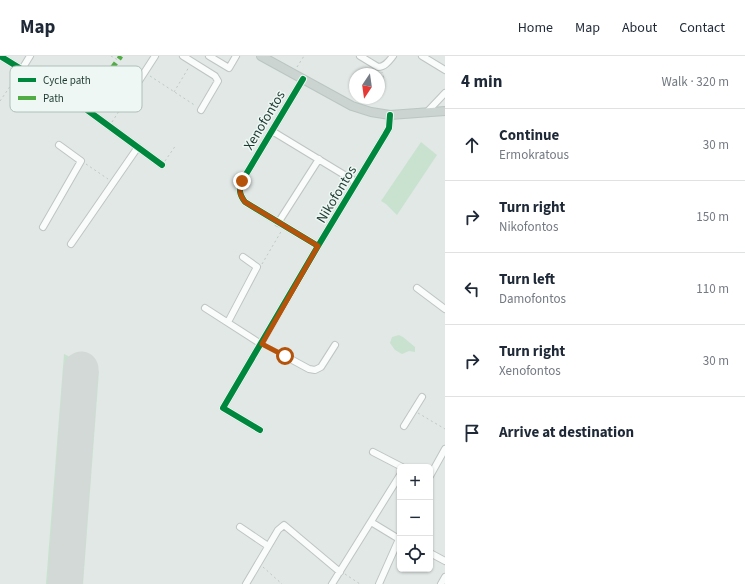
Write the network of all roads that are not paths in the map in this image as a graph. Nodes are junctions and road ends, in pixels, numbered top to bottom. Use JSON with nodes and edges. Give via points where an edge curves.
{"nodes":[{"id":1,"x":0,"y":56,"type":"edge"},
{"id":2,"x":30,"y":56,"type":"edge"},
{"id":3,"x":156,"y":56,"type":"edge"},
{"id":4,"x":184,"y":56,"type":"edge"},
{"id":5,"x":209,"y":56,"type":"edge"},
{"id":6,"x":236,"y":56,"type":"edge"},
{"id":7,"x":261,"y":56,"type":"edge"},
{"id":8,"x":360,"y":56,"type":"edge"},
{"id":9,"x":393,"y":56,"type":"edge"},
{"id":10,"x":422,"y":56,"type":"edge"},
{"id":11,"x":17,"y":66,"type":"edge"},
{"id":12,"x":24,"y":66,"type":"edge"},
{"id":13,"x":445,"y":70,"type":"edge"},
{"id":14,"x":142,"y":76,"type":"edge"},
{"id":15,"x":303,"y":79,"type":"junction"},
{"id":16,"x":445,"y":93,"type":"edge"},
{"id":17,"x":201,"y":110,"type":"road end"},
{"id":18,"x":90,"y":112,"type":"edge"},
{"id":19,"x":427,"y":112,"type":"junction"},
{"id":20,"x":445,"y":112,"type":"edge"},
{"id":21,"x":390,"y":115,"type":"junction"},
{"id":22,"x":272,"y":131,"type":"junction"},
{"id":23,"x":59,"y":145,"type":"dead end"},
{"id":24,"x":138,"y":147,"type":"junction"},
{"id":25,"x":319,"y":159,"type":"junction"},
{"id":26,"x":162,"y":165,"type":"road end"},
{"id":27,"x":356,"y":182,"type":"junction"},
{"id":28,"x":281,"y":224,"type":"junction"},
{"id":29,"x":43,"y":227,"type":"dead end"},
{"id":30,"x":71,"y":244,"type":"dead end"},
{"id":31,"x":318,"y":246,"type":"junction"},
{"id":32,"x":243,"y":257,"type":"dead end"},
{"id":33,"x":417,"y":288,"type":"dead end"},
{"id":34,"x":205,"y":308,"type":"dead end"},
{"id":35,"x":445,"y":309,"type":"edge"},
{"id":36,"x":228,"y":322,"type":"junction"},
{"id":37,"x":262,"y":344,"type":"junction"},
{"id":38,"x":335,"y":345,"type":"dead end"},
{"id":39,"x":285,"y":356,"type":"road end"},
{"id":40,"x":422,"y":397,"type":"dead end"},
{"id":41,"x":404,"y":426,"type":"dead end"},
{"id":42,"x":260,"y":430,"type":"dead end"},
{"id":43,"x":445,"y":449,"type":"edge"},
{"id":44,"x":373,"y":452,"type":"dead end"},
{"id":45,"x":397,"y":464,"type":"edge"},
{"id":46,"x":433,"y":471,"type":"edge"},
{"id":47,"x":397,"y":480,"type":"edge"},
{"id":48,"x":371,"y":522,"type":"junction"},
{"id":49,"x":240,"y":527,"type":"dead end"},
{"id":50,"x":268,"y":546,"type":"junction"},
{"id":51,"x":433,"y":555,"type":"edge"},
{"id":52,"x":445,"y":561,"type":"edge"},
{"id":53,"x":341,"y":572,"type":"junction"},
{"id":54,"x":445,"y":577,"type":"edge"},
{"id":55,"x":246,"y":584,"type":"edge"},
{"id":56,"x":332,"y":584,"type":"edge"},
{"id":57,"x":379,"y":584,"type":"edge"},
{"id":58,"x":441,"y":584,"type":"edge"}],
"edges":[{"from":1,"to":11,"type":"street"},
{"from":2,"to":12,"type":"street"},
{"from":3,"to":14,"type":"street"},
{"from":4,"to":17,"type":"street","via":[[215,76],[218,81]]},
{"from":5,"to":6,"type":"street","via":[[229,68]]},
{"from":7,"to":15,"type":"main road"},
{"from":8,"to":9,"type":"street","via":[[378,67],[385,65]]},
{"from":10,"to":13,"type":"street"},
{"from":15,"to":21,"type":"main road","via":[[352,106]]},
{"from":15,"to":22,"type":"street","name":"Xenofontos"},
{"from":16,"to":19,"type":"street"},
{"from":18,"to":24,"type":"street"},
{"from":19,"to":20,"type":"main road"},
{"from":19,"to":21,"type":"main road"},
{"from":21,"to":27,"type":"street","name":"Nikofontos","via":[[389,128]]},
{"from":22,"to":25,"type":"street"},
{"from":22,"to":28,"type":"street","name":"Xenofontos","via":[[239,190],[245,202]]},
{"from":23,"to":29,"type":"street","via":[[81,161]]},
{"from":24,"to":26,"type":"street"},
{"from":24,"to":30,"type":"street"},
{"from":25,"to":27,"type":"street"},
{"from":25,"to":28,"type":"street"},
{"from":27,"to":31,"type":"street","name":"Nikofontos"},
{"from":28,"to":31,"type":"street"},
{"from":31,"to":37,"type":"street","name":"Nikofontos"},
{"from":32,"to":36,"type":"street","via":[[257,267]]},
{"from":33,"to":35,"type":"street"},
{"from":34,"to":36,"type":"street"},
{"from":36,"to":37,"type":"street"},
{"from":37,"to":42,"type":"street","name":"Nikofontos","via":[[223,408]]},
{"from":38,"to":39,"type":"street","via":[[321,367],[315,370],[308,369]]},
{"from":40,"to":41,"type":"street"},
{"from":43,"to":46,"type":"street"},
{"from":44,"to":45,"type":"street"},
{"from":47,"to":48,"type":"street"},
{"from":48,"to":53,"type":"street"},
{"from":48,"to":57,"type":"street","via":[[399,539]]},
{"from":49,"to":50,"type":"street"},
{"from":50,"to":53,"type":"street","via":[[284,525]]},
{"from":50,"to":55,"type":"street"},
{"from":51,"to":52,"type":"street"},
{"from":53,"to":56,"type":"street"},
{"from":54,"to":58,"type":"street"}]}
